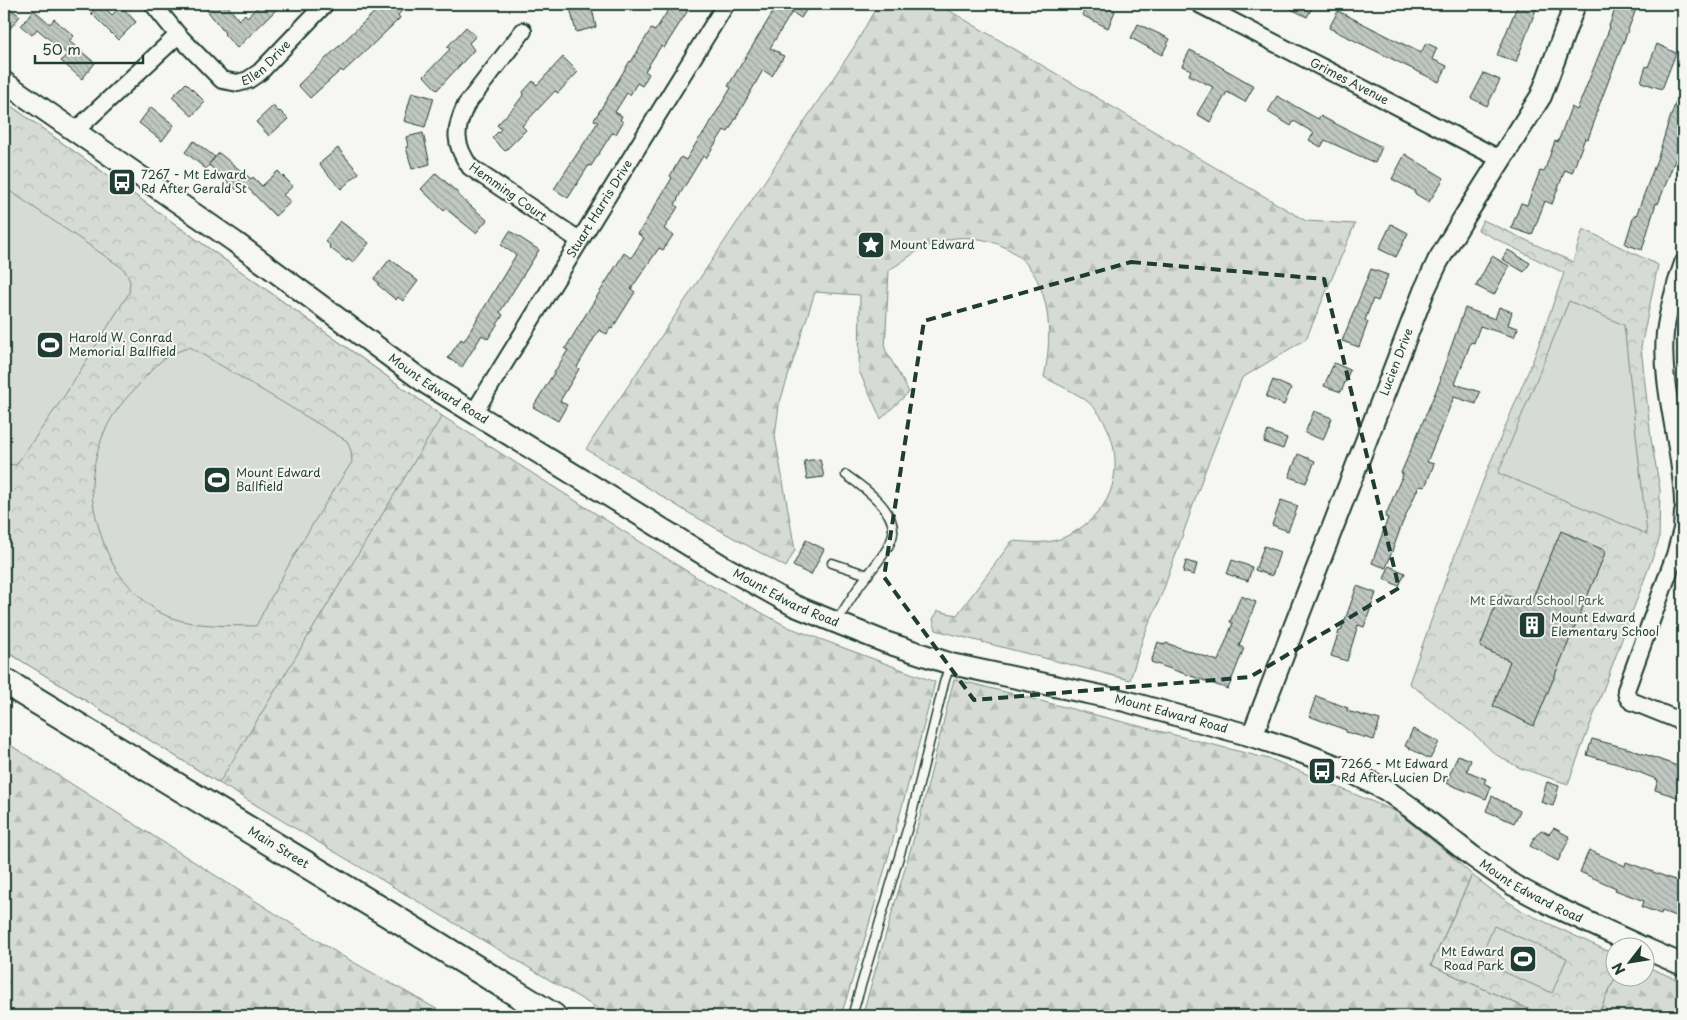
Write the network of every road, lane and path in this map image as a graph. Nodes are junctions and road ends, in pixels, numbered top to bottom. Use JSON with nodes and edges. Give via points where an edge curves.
{"nodes":[{"id":1,"x":154,"y":4,"type":"edge"},
{"id":2,"x":325,"y":4,"type":"edge"},
{"id":3,"x":726,"y":4,"type":"edge"},
{"id":4,"x":1199,"y":4,"type":"edge"},
{"id":5,"x":1575,"y":4,"type":"edge"},
{"id":6,"x":522,"y":31,"type":"dead end"},
{"id":7,"x":178,"y":35,"type":"junction"},
{"id":8,"x":4,"y":82,"type":"edge"},
{"id":9,"x":75,"y":130,"type":"junction"},
{"id":10,"x":1500,"y":159,"type":"junction"},
{"id":11,"x":580,"y":240,"type":"junction"},
{"id":12,"x":1683,"y":263,"type":"edge"},
{"id":13,"x":474,"y":414,"type":"junction"},
{"id":14,"x":846,"y":475,"type":"dead end"},
{"id":15,"x":1683,"y":503,"type":"edge"},
{"id":16,"x":1683,"y":512,"type":"edge"},
{"id":17,"x":832,"y":563,"type":"dead end"},
{"id":18,"x":868,"y":575,"type":"junction"},
{"id":19,"x":836,"y":623,"type":"junction"},
{"id":20,"x":951,"y":664,"type":"junction"},
{"id":21,"x":4,"y":681,"type":"edge"},
{"id":22,"x":1683,"y":722,"type":"edge"},
{"id":23,"x":1252,"y":736,"type":"junction"},
{"id":24,"x":1622,"y":938,"type":"edge"},
{"id":25,"x":1654,"y":952,"type":"edge"},
{"id":26,"x":1683,"y":965,"type":"edge"},
{"id":27,"x":553,"y":1016,"type":"edge"},
{"id":28,"x":852,"y":1016,"type":"edge"}],
"edges":[{"from":1,"to":7,"type":"street","name":"Ellen Drive"},
{"from":2,"to":7,"type":"street","name":"Ellen Drive","via":[[260,72],[238,83],[222,80]]},
{"from":3,"to":11,"type":"street","name":"Stuart Harris Drive"},
{"from":4,"to":10,"type":"street","name":"Grimes Avenue"},
{"from":5,"to":10,"type":"street","name":"Lucien Drive","via":[[1541,96]]},
{"from":6,"to":11,"type":"street","name":"Hemming Court","via":[[466,104],[459,118],[457,143],[470,168]]},
{"from":7,"to":9,"type":"street"},
{"from":8,"to":9,"type":"street","name":"Mount Edward Road"},
{"from":9,"to":13,"type":"street","name":"Mount Edward Road","via":[[235,242],[420,379]]},
{"from":10,"to":23,"type":"street","name":"Lucien Drive","via":[[1438,261],[1424,291]]},
{"from":11,"to":13,"type":"street","name":"Stuart Harris Drive"},
{"from":12,"to":15,"type":"street","via":[[1673,293],[1665,346],[1667,386],[1682,476]]},
{"from":13,"to":19,"type":"street","name":"Mount Edward Road","via":[[721,566],[796,606]]},
{"from":14,"to":18,"type":"lane","via":[[882,505],[892,521],[894,534]]},
{"from":16,"to":22,"type":"street","via":[[1675,555],[1626,693],[1631,700]]},
{"from":17,"to":18,"type":"lane"},
{"from":18,"to":19,"type":"lane"},
{"from":19,"to":20,"type":"street","name":"Mount Edward Road"},
{"from":20,"to":23,"type":"street","name":"Mount Edward Road","via":[[1125,701]]},
{"from":20,"to":28,"type":"lane","via":[[912,813]]},
{"from":21,"to":27,"type":"main road","name":"Main Street"},
{"from":23,"to":24,"type":"street","name":"Mount Edward Road","via":[[1347,770],[1386,790],[1513,885]]},
{"from":25,"to":26,"type":"street","name":"Mount Edward Road"}]}
